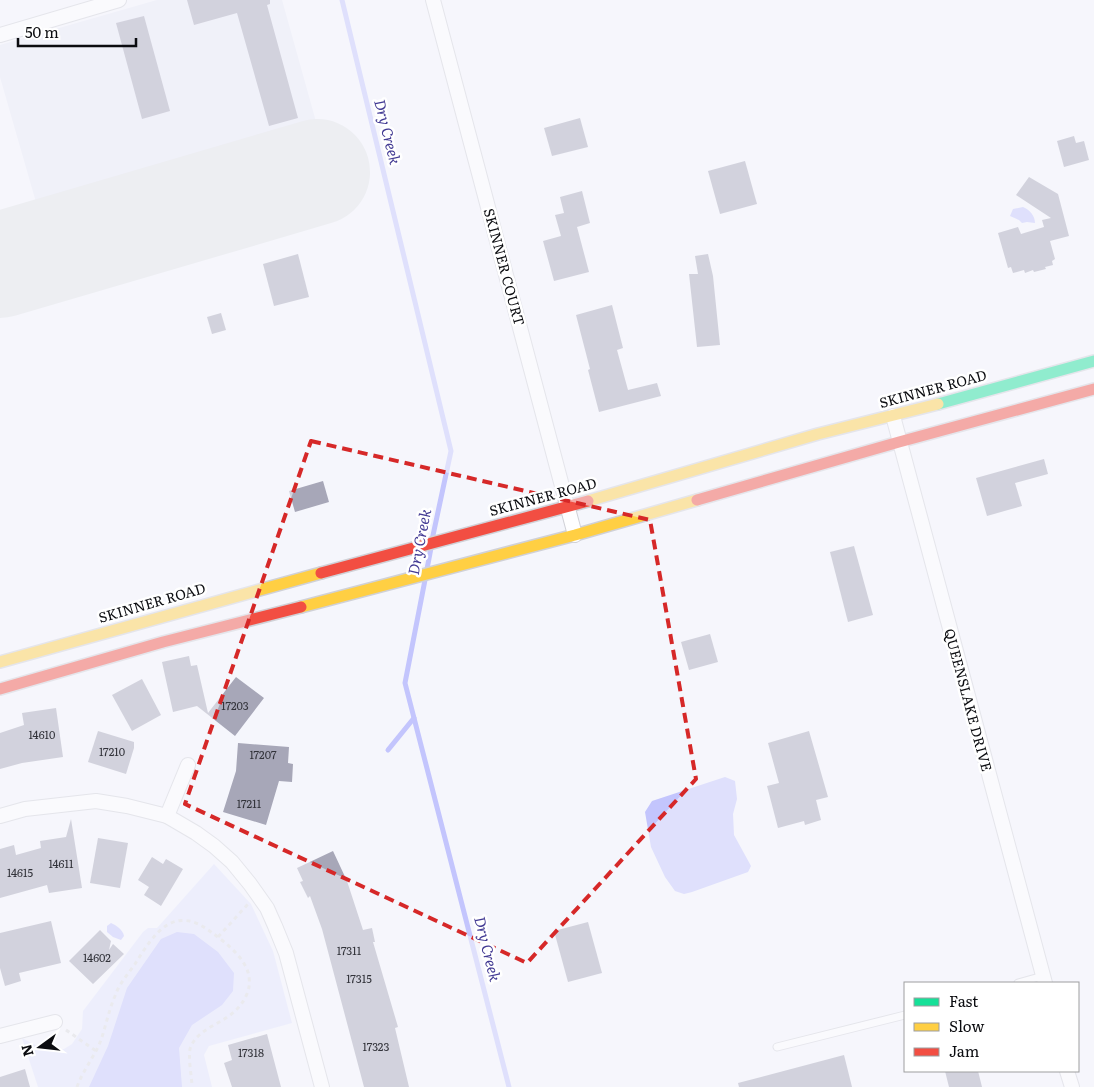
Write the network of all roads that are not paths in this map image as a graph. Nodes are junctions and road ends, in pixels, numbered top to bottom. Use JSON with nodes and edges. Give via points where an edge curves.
{"nodes":[{"id":1,"x":119,"y":0,"type":"edge"},
{"id":2,"x":433,"y":0,"type":"edge"},
{"id":3,"x":0,"y":34,"type":"edge"},
{"id":4,"x":1094,"y":361,"type":"edge"},
{"id":5,"x":1094,"y":389,"type":"edge"},
{"id":6,"x":893,"y":416,"type":"junction"},
{"id":7,"x":899,"y":442,"type":"junction"},
{"id":8,"x":568,"y":507,"type":"junction"},
{"id":9,"x":575,"y":535,"type":"junction"},
{"id":10,"x":0,"y":662,"type":"edge"},
{"id":11,"x":0,"y":689,"type":"edge"},
{"id":12,"x":188,"y":765,"type":"dead end"},
{"id":13,"x":0,"y":816,"type":"edge"},
{"id":14,"x":167,"y":816,"type":"junction"},
{"id":15,"x":1044,"y":979,"type":"edge"},
{"id":16,"x":1024,"y":982,"type":"edge"},
{"id":17,"x":904,"y":1015,"type":"edge"},
{"id":18,"x":55,"y":1022,"type":"road end"},
{"id":19,"x":0,"y":1036,"type":"edge"},
{"id":20,"x":777,"y":1047,"type":"dead end"},
{"id":21,"x":1067,"y":1072,"type":"edge"},
{"id":22,"x":322,"y":1087,"type":"edge"},
{"id":23,"x":1072,"y":1087,"type":"edge"}],
"edges":[{"from":1,"to":3,"type":"street"},
{"from":2,"to":8,"type":"street","name":"SKINNER COURT"},
{"from":4,"to":6,"type":"street","name":"SKINNER ROAD"},
{"from":5,"to":7,"type":"street"},
{"from":6,"to":7,"type":"street","name":"QUEENSLAKE DRIVE"},
{"from":6,"to":8,"type":"street","name":"SKINNER ROAD","via":[[818,434]]},
{"from":7,"to":9,"type":"street"},
{"from":7,"to":15,"type":"street","name":"QUEENSLAKE DRIVE"},
{"from":8,"to":9,"type":"street","name":"SKINNER COURT"},
{"from":8,"to":10,"type":"street","name":"SKINNER ROAD"},
{"from":9,"to":11,"type":"street","via":[[163,642]]},
{"from":12,"to":14,"type":"street"},
{"from":13,"to":14,"type":"street","via":[[25,809],[96,801]]},
{"from":14,"to":22,"type":"street","via":[[196,833],[232,862],[267,908],[286,953]]},
{"from":15,"to":16,"type":"lane"},
{"from":17,"to":20,"type":"lane"},
{"from":18,"to":19,"type":"street"},
{"from":21,"to":23,"type":"street"}]}
